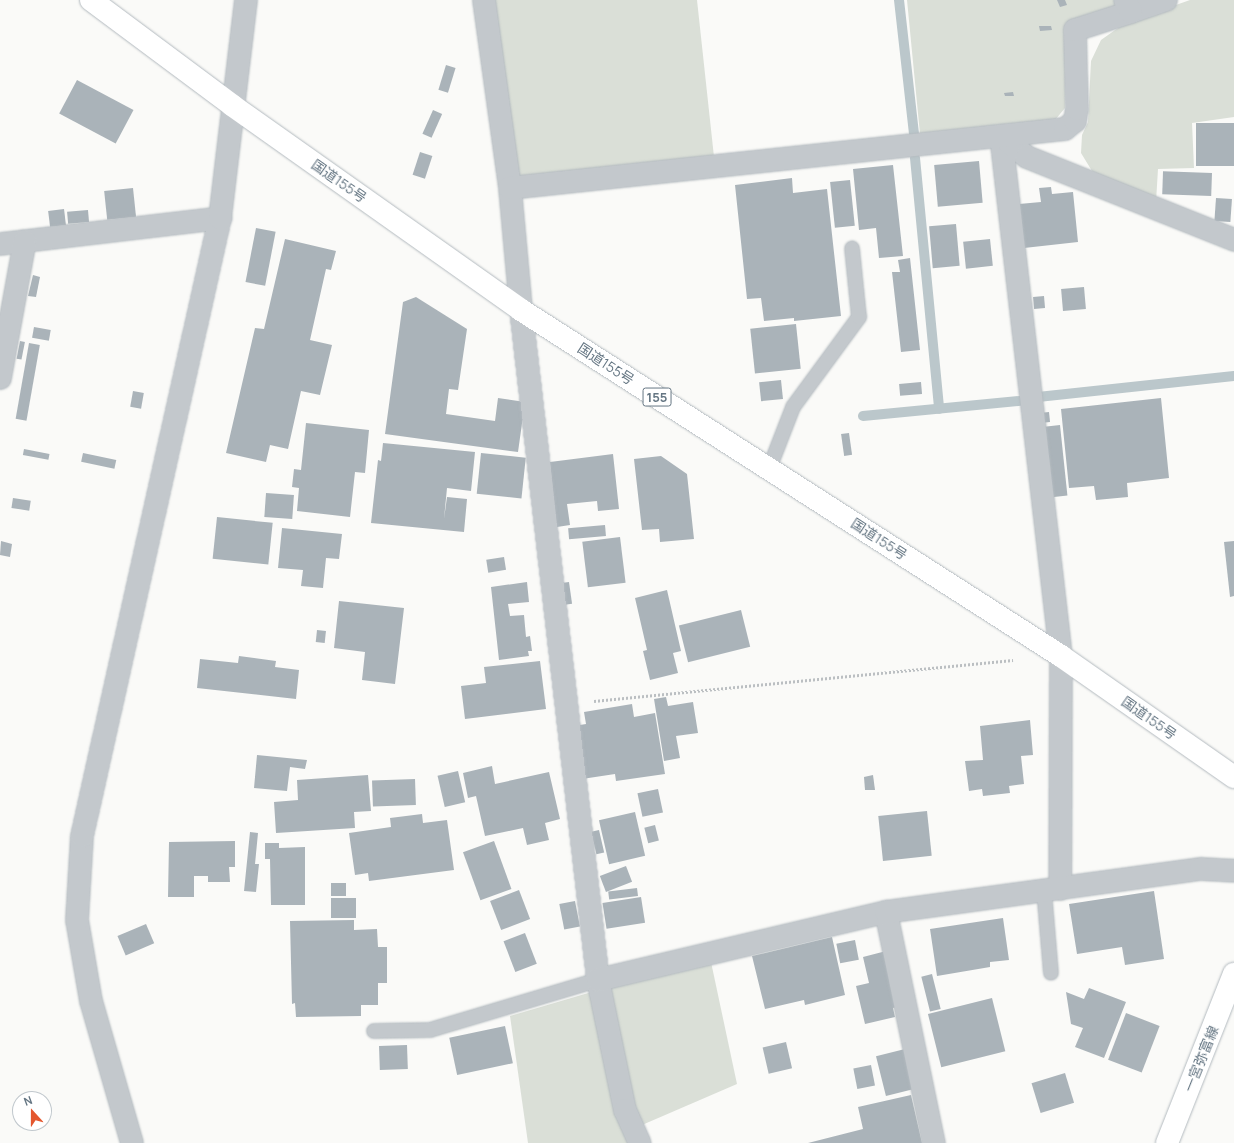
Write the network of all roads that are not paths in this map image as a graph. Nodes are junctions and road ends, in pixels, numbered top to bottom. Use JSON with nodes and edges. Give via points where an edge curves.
{"nodes":[{"id":1,"x":91,"y":0,"type":"edge"},
{"id":2,"x":246,"y":0,"type":"edge"},
{"id":3,"x":484,"y":0,"type":"edge"},
{"id":4,"x":1166,"y":0,"type":"edge"},
{"id":5,"x":1128,"y":6,"type":"edge"},
{"id":6,"x":233,"y":106,"type":"junction"},
{"id":7,"x":1001,"y":136,"type":"junction"},
{"id":8,"x":510,"y":188,"type":"junction"},
{"id":9,"x":220,"y":218,"type":"junction"},
{"id":10,"x":1234,"y":240,"type":"edge"},
{"id":11,"x":25,"y":241,"type":"junction"},
{"id":12,"x":0,"y":244,"type":"edge"},
{"id":13,"x":852,"y":248,"type":"dead end"},
{"id":14,"x":521,"y":310,"type":"junction"},
{"id":15,"x":0,"y":378,"type":"edge"},
{"id":16,"x":769,"y":469,"type":"junction"},
{"id":17,"x":1061,"y":656,"type":"junction"},
{"id":18,"x":1234,"y":777,"type":"edge"},
{"id":19,"x":1234,"y":871,"type":"edge"},
{"id":20,"x":1052,"y":889,"type":"junction"},
{"id":21,"x":886,"y":912,"type":"junction"},
{"id":22,"x":1051,"y":973,"type":"dead end"},
{"id":23,"x":598,"y":980,"type":"junction"},
{"id":24,"x":1233,"y":980,"type":"edge"},
{"id":25,"x":374,"y":1031,"type":"dead end"},
{"id":26,"x":132,"y":1143,"type":"edge"},
{"id":27,"x":640,"y":1143,"type":"edge"},
{"id":28,"x":934,"y":1143,"type":"edge"},
{"id":29,"x":1167,"y":1143,"type":"edge"}],
"edges":[{"from":1,"to":6,"type":"main road","name":"国道155号","number":"155"},
{"from":2,"to":6,"type":"street"},
{"from":3,"to":8,"type":"street"},
{"from":4,"to":5,"type":"street"},
{"from":5,"to":7,"type":"street","via":[[1076,30],[1075,121],[1064,129]]},
{"from":6,"to":9,"type":"street"},
{"from":6,"to":14,"type":"main road","name":"国道155号","number":"155"},
{"from":7,"to":8,"type":"street"},
{"from":7,"to":10,"type":"street","via":[[1027,157]]},
{"from":7,"to":17,"type":"street"},
{"from":8,"to":14,"type":"street"},
{"from":9,"to":11,"type":"street"},
{"from":9,"to":26,"type":"street","via":[[82,836],[77,920],[91,1001]]},
{"from":11,"to":12,"type":"street"},
{"from":11,"to":15,"type":"street"},
{"from":13,"to":16,"type":"lane","via":[[859,317],[793,407]]},
{"from":14,"to":16,"type":"main road","name":"国道155号","number":"155"},
{"from":14,"to":23,"type":"street"},
{"from":16,"to":17,"type":"main road","name":"国道155号","number":"155"},
{"from":17,"to":18,"type":"main road","name":"国道155号","number":"155"},
{"from":17,"to":20,"type":"street"},
{"from":19,"to":20,"type":"street","via":[[1201,869]]},
{"from":20,"to":21,"type":"street"},
{"from":20,"to":22,"type":"lane"},
{"from":21,"to":23,"type":"street"},
{"from":21,"to":28,"type":"street"},
{"from":23,"to":25,"type":"lane","via":[[430,1030]]},
{"from":23,"to":27,"type":"street","via":[[624,1110]]},
{"from":24,"to":29,"type":"main road","name":"一宮弥富線"}]}
